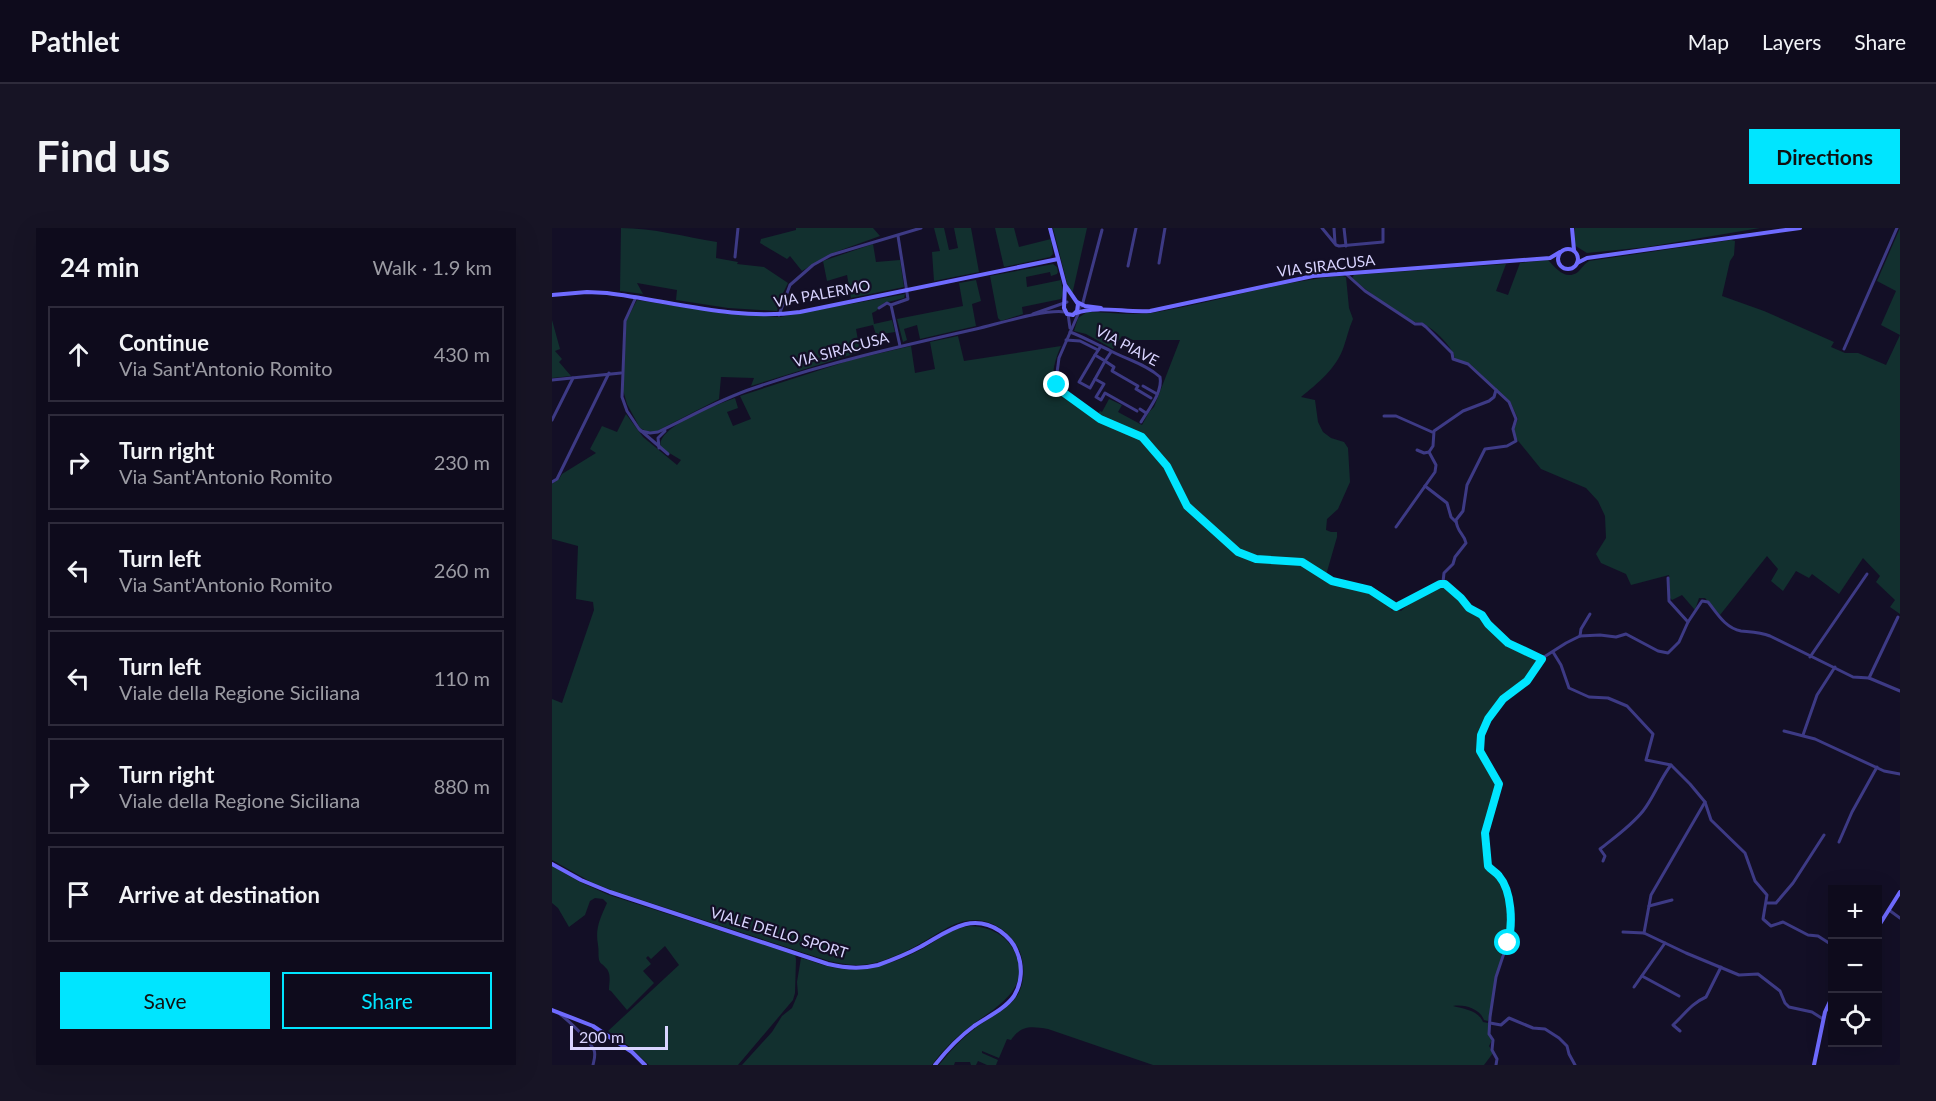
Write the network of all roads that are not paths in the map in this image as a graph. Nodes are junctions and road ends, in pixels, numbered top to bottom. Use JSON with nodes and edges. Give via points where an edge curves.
{"nodes":[{"id":1,"x":738,"y":228,"type":"edge"},
{"id":2,"x":921,"y":228,"type":"edge"},
{"id":3,"x":1050,"y":228,"type":"edge"},
{"id":4,"x":1136,"y":228,"type":"edge"},
{"id":5,"x":1165,"y":228,"type":"edge"},
{"id":6,"x":1322,"y":228,"type":"edge"},
{"id":7,"x":1334,"y":228,"type":"edge"},
{"id":8,"x":1344,"y":228,"type":"edge"},
{"id":9,"x":1383,"y":228,"type":"edge"},
{"id":10,"x":1572,"y":228,"type":"edge"},
{"id":11,"x":1800,"y":228,"type":"edge"},
{"id":12,"x":1897,"y":228,"type":"edge"},
{"id":13,"x":1102,"y":230,"type":"dead end"},
{"id":14,"x":898,"y":235,"type":"junction"},
{"id":15,"x":1572,"y":236,"type":"junction"},
{"id":16,"x":1336,"y":245,"type":"junction"},
{"id":17,"x":1346,"y":246,"type":"junction"},
{"id":18,"x":1562,"y":251,"type":"junction"},
{"id":19,"x":1576,"y":252,"type":"junction"},
{"id":20,"x":735,"y":257,"type":"dead end"},
{"id":21,"x":1550,"y":258,"type":"junction"},
{"id":22,"x":1587,"y":258,"type":"junction"},
{"id":23,"x":1058,"y":259,"type":"junction"},
{"id":24,"x":1159,"y":263,"type":"dead end"},
{"id":25,"x":1577,"y":263,"type":"junction"},
{"id":26,"x":1559,"y":264,"type":"junction"},
{"id":27,"x":1128,"y":266,"type":"dead end"},
{"id":28,"x":1346,"y":274,"type":"junction"},
{"id":29,"x":1065,"y":285,"type":"junction"},
{"id":30,"x":907,"y":291,"type":"junction"},
{"id":31,"x":552,"y":295,"type":"edge"},
{"id":32,"x":636,"y":297,"type":"junction"},
{"id":33,"x":891,"y":305,"type":"junction"},
{"id":34,"x":1064,"y":306,"type":"junction"},
{"id":35,"x":1078,"y":307,"type":"junction"},
{"id":36,"x":879,"y":308,"type":"dead end"},
{"id":37,"x":1122,"y":312,"type":"junction"},
{"id":38,"x":779,"y":315,"type":"junction"},
{"id":39,"x":1023,"y":318,"type":"junction"},
{"id":40,"x":1070,"y":332,"type":"junction"},
{"id":41,"x":1066,"y":340,"type":"junction"},
{"id":42,"x":900,"y":346,"type":"junction"},
{"id":43,"x":1101,"y":346,"type":"junction"},
{"id":44,"x":1844,"y":349,"type":"dead end"},
{"id":45,"x":1098,"y":350,"type":"junction"},
{"id":46,"x":1111,"y":352,"type":"junction"},
{"id":47,"x":1095,"y":355,"type":"junction"},
{"id":48,"x":1106,"y":362,"type":"junction"},
{"id":49,"x":609,"y":373,"type":"junction"},
{"id":50,"x":621,"y":373,"type":"junction"},
{"id":51,"x":573,"y":378,"type":"junction"},
{"id":52,"x":552,"y":380,"type":"edge"},
{"id":53,"x":1096,"y":380,"type":"junction"},
{"id":54,"x":1143,"y":386,"type":"dead end"},
{"id":55,"x":1496,"y":390,"type":"junction"},
{"id":56,"x":1157,"y":394,"type":"junction"},
{"id":57,"x":1151,"y":398,"type":"dead end"},
{"id":58,"x":1146,"y":413,"type":"junction"},
{"id":59,"x":1384,"y":416,"type":"dead end"},
{"id":60,"x":552,"y":420,"type":"edge"},
{"id":61,"x":1141,"y":422,"type":"dead end"},
{"id":62,"x":641,"y":431,"type":"junction"},
{"id":63,"x":1432,"y":432,"type":"junction"},
{"id":64,"x":659,"y":434,"type":"junction"},
{"id":65,"x":650,"y":440,"type":"junction"},
{"id":66,"x":659,"y":448,"type":"junction"},
{"id":67,"x":1417,"y":450,"type":"dead end"},
{"id":68,"x":1429,"y":452,"type":"junction"},
{"id":69,"x":668,"y":454,"type":"dead end"},
{"id":70,"x":552,"y":482,"type":"edge"},
{"id":71,"x":1425,"y":486,"type":"junction"},
{"id":72,"x":1456,"y":522,"type":"junction"},
{"id":73,"x":1396,"y":527,"type":"dead end"},
{"id":74,"x":1867,"y":574,"type":"dead end"},
{"id":75,"x":1668,"y":578,"type":"dead end"},
{"id":76,"x":1443,"y":583,"type":"junction"},
{"id":77,"x":1590,"y":614,"type":"dead end"},
{"id":78,"x":1898,"y":617,"type":"dead end"},
{"id":79,"x":1688,"y":622,"type":"junction"},
{"id":80,"x":1580,"y":636,"type":"junction"},
{"id":81,"x":1552,"y":652,"type":"junction"},
{"id":82,"x":1810,"y":657,"type":"junction"},
{"id":83,"x":1542,"y":659,"type":"junction"},
{"id":84,"x":1835,"y":667,"type":"junction"},
{"id":85,"x":1869,"y":678,"type":"junction"},
{"id":86,"x":1900,"y":691,"type":"edge"},
{"id":87,"x":1784,"y":731,"type":"dead end"},
{"id":88,"x":1803,"y":735,"type":"junction"},
{"id":89,"x":1671,"y":765,"type":"junction"},
{"id":90,"x":1877,"y":767,"type":"junction"},
{"id":91,"x":1900,"y":774,"type":"edge"},
{"id":92,"x":1705,"y":802,"type":"junction"},
{"id":93,"x":1824,"y":835,"type":"dead end"},
{"id":94,"x":1839,"y":842,"type":"dead end"},
{"id":95,"x":1603,"y":861,"type":"dead end"},
{"id":96,"x":552,"y":864,"type":"edge"},
{"id":97,"x":1900,"y":892,"type":"edge"},
{"id":98,"x":1672,"y":900,"type":"dead end"},
{"id":99,"x":1767,"y":903,"type":"junction"},
{"id":100,"x":1649,"y":906,"type":"junction"},
{"id":101,"x":1889,"y":910,"type":"junction"},
{"id":102,"x":1900,"y":918,"type":"edge"},
{"id":103,"x":1882,"y":921,"type":"edge"},
{"id":104,"x":1623,"y":932,"type":"dead end"},
{"id":105,"x":1644,"y":933,"type":"junction"},
{"id":106,"x":1828,"y":942,"type":"edge"},
{"id":107,"x":1665,"y":943,"type":"junction"},
{"id":108,"x":1721,"y":967,"type":"junction"},
{"id":109,"x":1642,"y":976,"type":"junction"},
{"id":110,"x":1634,"y":987,"type":"dead end"},
{"id":111,"x":1679,"y":996,"type":"dead end"},
{"id":112,"x":552,"y":1010,"type":"edge"},
{"id":113,"x":1828,"y":1010,"type":"edge"},
{"id":114,"x":559,"y":1013,"type":"junction"},
{"id":115,"x":1823,"y":1019,"type":"junction"},
{"id":116,"x":1490,"y":1023,"type":"junction"},
{"id":117,"x":1680,"y":1031,"type":"dead end"},
{"id":118,"x":593,"y":1065,"type":"edge"},
{"id":119,"x":645,"y":1065,"type":"edge"},
{"id":120,"x":935,"y":1065,"type":"edge"},
{"id":121,"x":1496,"y":1065,"type":"edge"},
{"id":122,"x":1575,"y":1065,"type":"edge"},
{"id":123,"x":1814,"y":1065,"type":"edge"}],
"edges":[{"from":1,"to":20,"type":"street"},
{"from":2,"to":14,"type":"street"},
{"from":3,"to":23,"type":"street"},
{"from":4,"to":27,"type":"street"},
{"from":5,"to":24,"type":"street"},
{"from":6,"to":16,"type":"street"},
{"from":7,"to":16,"type":"street"},
{"from":8,"to":17,"type":"street"},
{"from":9,"to":17,"type":"street","via":[[1383,242]]},
{"from":10,"to":15,"type":"street"},
{"from":11,"to":22,"type":"street"},
{"from":12,"to":44,"type":"street"},
{"from":13,"to":35,"type":"street"},
{"from":14,"to":30,"type":"street"},
{"from":14,"to":38,"type":"street","via":[[831,255],[813,266],[790,285]]},
{"from":15,"to":18,"type":"street"},
{"from":15,"to":19,"type":"street"},
{"from":16,"to":17,"type":"street"},
{"from":18,"to":19,"type":"street"},
{"from":18,"to":21,"type":"street"},
{"from":18,"to":26,"type":"street"},
{"from":19,"to":22,"type":"street"},
{"from":19,"to":25,"type":"street"},
{"from":21,"to":26,"type":"street"},
{"from":21,"to":28,"type":"street","name":"VIA SIRACUSA"},
{"from":22,"to":25,"type":"street"},
{"from":23,"to":29,"type":"street"},
{"from":23,"to":30,"type":"street","name":"VIA PALERMO"},
{"from":25,"to":26,"type":"street","via":[[1566,269]]},
{"from":28,"to":37,"type":"street","name":"VIA SIRACUSA","via":[[1290,280],[1150,311]]},
{"from":28,"to":55,"type":"street","via":[[1415,324],[1422,324],[1452,353],[1453,359],[1468,364]]},
{"from":29,"to":34,"type":"street"},
{"from":29,"to":35,"type":"street"},
{"from":30,"to":33,"type":"street","via":[[908,299]]},
{"from":30,"to":38,"type":"street","name":"VIA PALERMO"},
{"from":31,"to":32,"type":"street","name":"VIA PALERMO","via":[[596,292]]},
{"from":32,"to":38,"type":"street","name":"VIA PALERMO","via":[[741,314]]},
{"from":32,"to":50,"type":"street","via":[[624,321]]},
{"from":33,"to":36,"type":"street"},
{"from":33,"to":42,"type":"street"},
{"from":34,"to":35,"type":"street"},
{"from":34,"to":35,"type":"street"},
{"from":34,"to":39,"type":"street"},
{"from":34,"to":39,"type":"street","via":[[1056,312]]},
{"from":34,"to":40,"type":"street"},
{"from":35,"to":37,"type":"street"},
{"from":35,"to":37,"type":"street"},
{"from":35,"to":40,"type":"street"},
{"from":39,"to":42,"type":"street","name":"VIA SIRACUSA"},
{"from":40,"to":41,"type":"street"},
{"from":40,"to":43,"type":"street","name":"VIA PIAVE"},
{"from":41,"to":45,"type":"street"},
{"from":41,"to":76,"type":"street","via":[[1056,367],[1060,390],[1100,419],[1142,437],[1167,466],[1187,506],[1238,552],[1256,559],[1302,562],[1332,581],[1370,590],[1396,607]]},
{"from":42,"to":64,"type":"street","name":"VIA SIRACUSA","via":[[752,388],[702,409]]},
{"from":43,"to":45,"type":"street"},
{"from":43,"to":46,"type":"street","name":"VIA PIAVE"},
{"from":45,"to":47,"type":"street"},
{"from":46,"to":48,"type":"street"},
{"from":46,"to":56,"type":"street","name":"VIA PIAVE","via":[[1156,374],[1161,380]]},
{"from":47,"to":48,"type":"street"},
{"from":47,"to":53,"type":"street","via":[[1079,382],[1090,388]]},
{"from":48,"to":53,"type":"street"},
{"from":48,"to":57,"type":"street","via":[[1114,367],[1112,371]]},
{"from":49,"to":50,"type":"street"},
{"from":49,"to":51,"type":"street"},
{"from":49,"to":70,"type":"street","via":[[557,479]]},
{"from":50,"to":62,"type":"street","via":[[624,404]]},
{"from":51,"to":52,"type":"street"},
{"from":51,"to":60,"type":"street"},
{"from":53,"to":58,"type":"street","via":[[1104,384],[1096,397],[1101,400],[1105,393]]},
{"from":54,"to":56,"type":"street"},
{"from":55,"to":63,"type":"street","via":[[1489,401],[1463,411]]},
{"from":55,"to":72,"type":"street","via":[[1509,402],[1516,419],[1516,441],[1483,452],[1467,485],[1463,511]]},
{"from":56,"to":58,"type":"street"},
{"from":58,"to":61,"type":"street"},
{"from":59,"to":63,"type":"street","via":[[1401,418]]},
{"from":62,"to":64,"type":"street"},
{"from":62,"to":65,"type":"street"},
{"from":63,"to":68,"type":"street","via":[[1433,446]]},
{"from":64,"to":65,"type":"street","name":"VIA SIRACUSA"},
{"from":64,"to":66,"type":"street"},
{"from":65,"to":66,"type":"street"},
{"from":66,"to":69,"type":"street"},
{"from":67,"to":68,"type":"street"},
{"from":68,"to":71,"type":"street","via":[[1436,469]]},
{"from":71,"to":72,"type":"street","via":[[1447,503]]},
{"from":71,"to":73,"type":"street"},
{"from":72,"to":76,"type":"street","via":[[1466,543],[1444,573]]},
{"from":74,"to":82,"type":"street"},
{"from":75,"to":79,"type":"street","via":[[1669,602]]},
{"from":76,"to":83,"type":"street","via":[[1508,643]]},
{"from":77,"to":80,"type":"street"},
{"from":78,"to":85,"type":"street"},
{"from":79,"to":80,"type":"street","via":[[1679,642],[1668,653],[1626,634]]},
{"from":79,"to":82,"type":"street","via":[[1704,600],[1728,625],[1770,636]]},
{"from":80,"to":81,"type":"street"},
{"from":81,"to":83,"type":"street"},
{"from":81,"to":89,"type":"street","via":[[1569,688],[1628,706],[1653,734],[1646,760]]},
{"from":82,"to":84,"type":"street"},
{"from":83,"to":116,"type":"street","via":[[1527,681],[1503,699],[1488,719],[1479,748],[1499,784],[1485,833],[1488,866],[1500,877],[1510,904],[1510,935],[1496,977]]},
{"from":84,"to":85,"type":"street","via":[[1853,677]]},
{"from":84,"to":88,"type":"street","via":[[1817,695]]},
{"from":85,"to":86,"type":"street"},
{"from":87,"to":88,"type":"street"},
{"from":88,"to":90,"type":"street"},
{"from":89,"to":92,"type":"street"},
{"from":89,"to":95,"type":"street","via":[[1636,819],[1600,849],[1605,856]]},
{"from":90,"to":91,"type":"street"},
{"from":90,"to":94,"type":"street"},
{"from":92,"to":99,"type":"street","via":[[1711,820],[1745,853],[1755,881],[1767,895]]},
{"from":92,"to":100,"type":"street","via":[[1655,887]]},
{"from":93,"to":99,"type":"street","via":[[1793,883],[1776,903]]},
{"from":96,"to":120,"type":"street","name":"VIALE DELLO SPORT","via":[[610,892],[844,967],[880,964],[960,925],[977,923],[995,928],[1018,953],[1021,975],[1017,990],[1002,1008],[975,1025]]},
{"from":97,"to":101,"type":"street"},
{"from":98,"to":100,"type":"street"},
{"from":99,"to":106,"type":"street","via":[[1763,919],[1771,926],[1783,922]]},
{"from":100,"to":105,"type":"street"},
{"from":101,"to":102,"type":"street"},
{"from":101,"to":103,"type":"street"},
{"from":104,"to":105,"type":"street"},
{"from":105,"to":107,"type":"street"},
{"from":107,"to":108,"type":"street"},
{"from":107,"to":109,"type":"street"},
{"from":108,"to":115,"type":"street","via":[[1743,976],[1758,974],[1780,991],[1789,1007]]},
{"from":108,"to":117,"type":"street","via":[[1706,997],[1694,1002],[1673,1025]]},
{"from":109,"to":110,"type":"street"},
{"from":109,"to":111,"type":"street"},
{"from":112,"to":114,"type":"street"},
{"from":113,"to":115,"type":"street"},
{"from":114,"to":118,"type":"street","via":[[577,1028],[595,1053]]},
{"from":114,"to":119,"type":"street","via":[[593,1026]]},
{"from":115,"to":123,"type":"street"},
{"from":116,"to":121,"type":"street"},
{"from":116,"to":122,"type":"street","via":[[1501,1025],[1509,1018],[1545,1029],[1563,1041]]}]}
